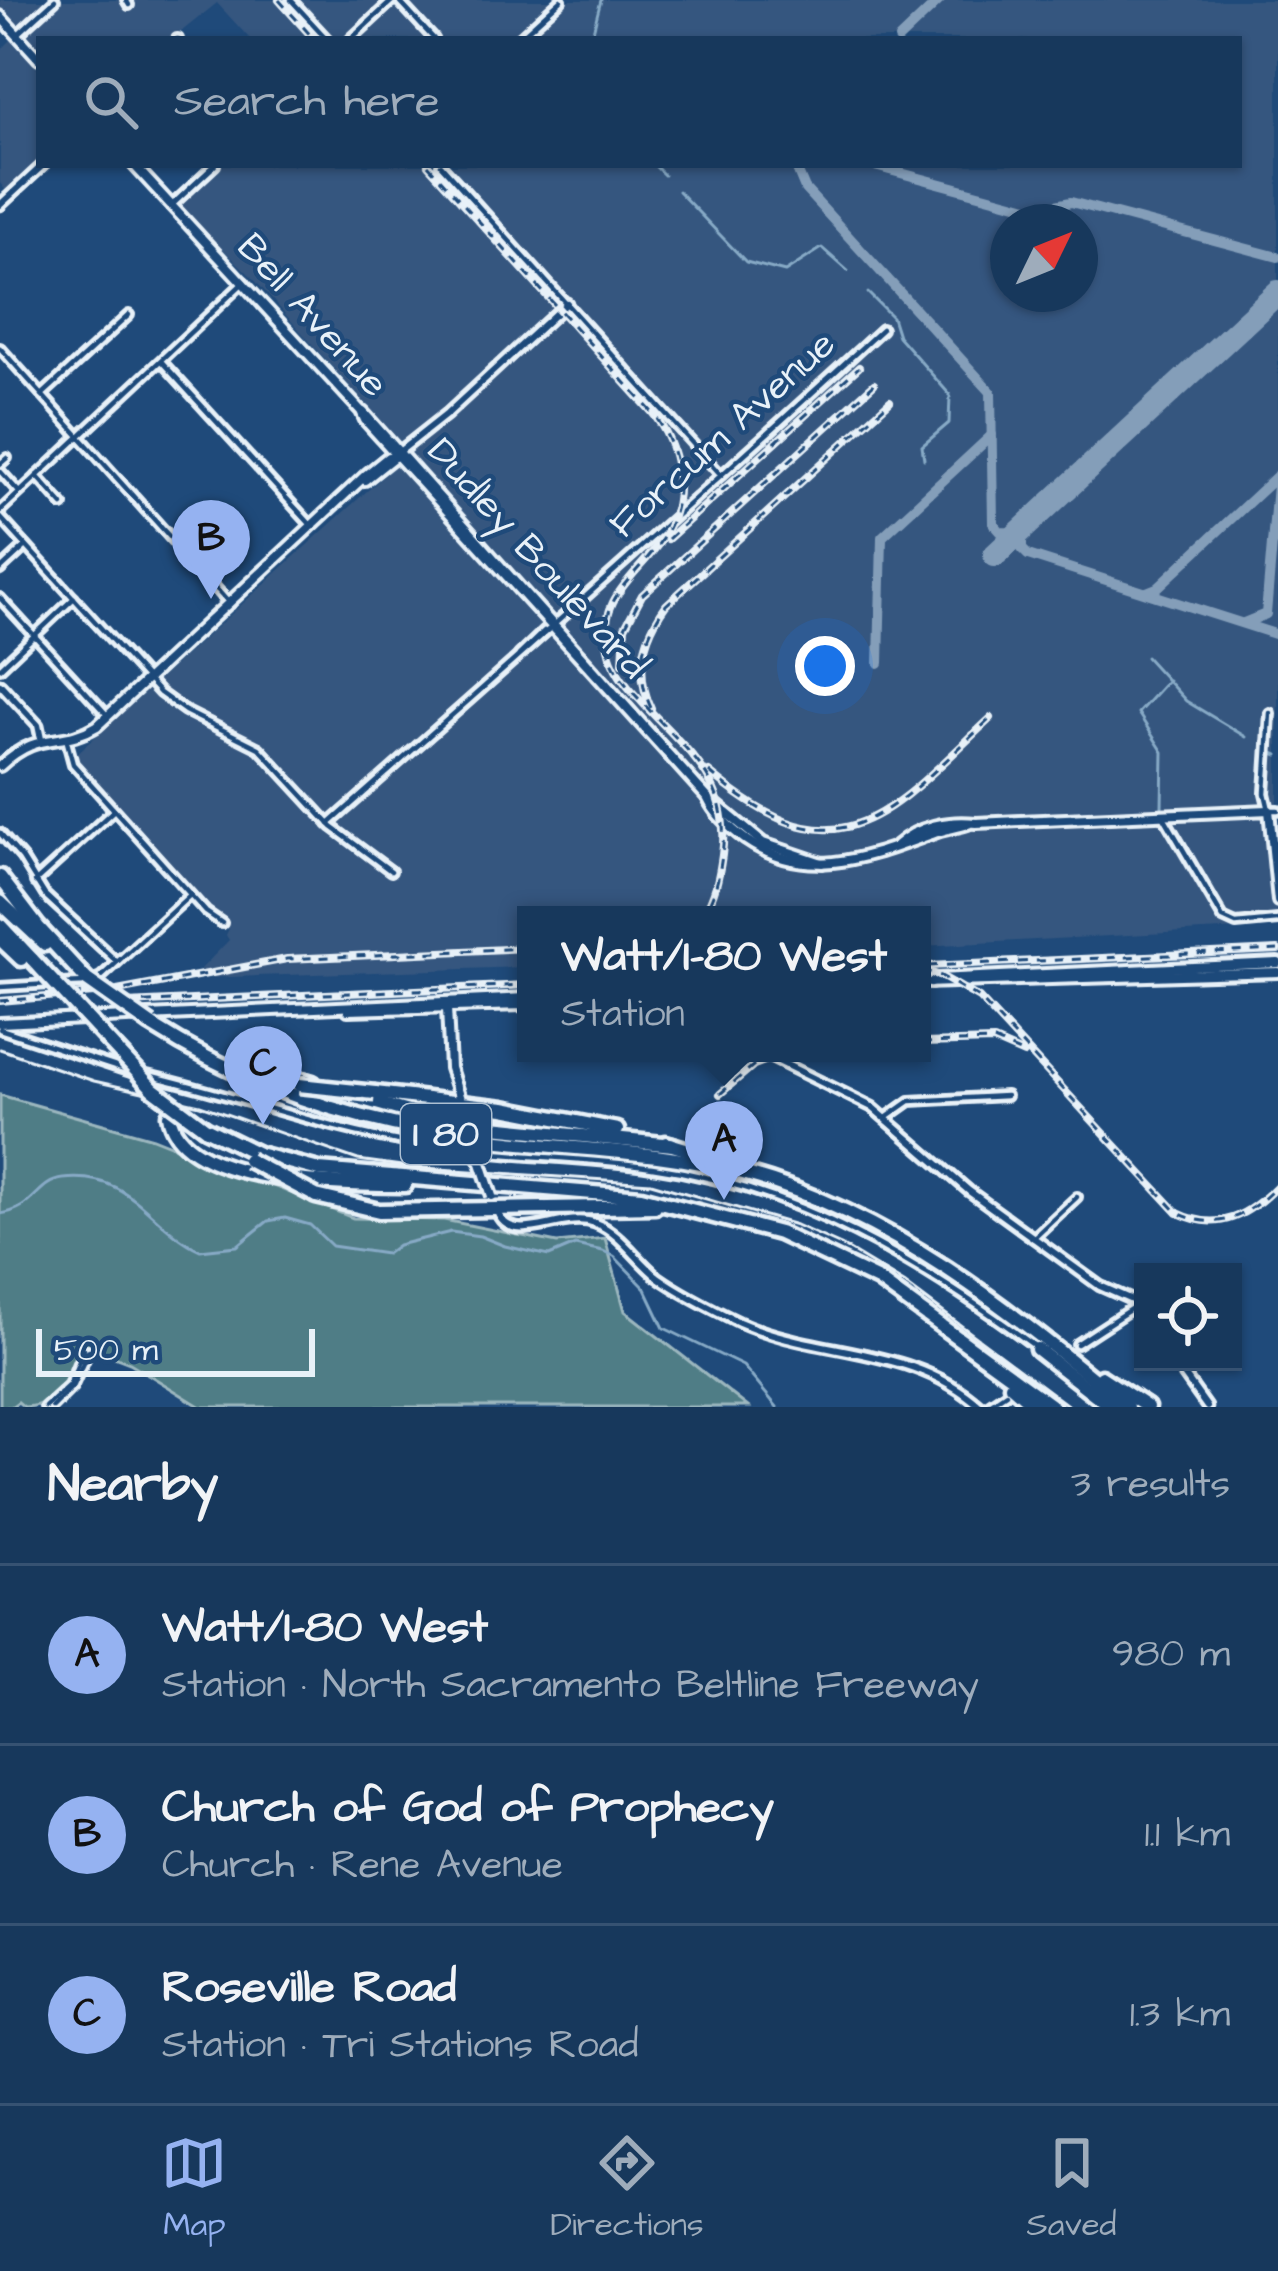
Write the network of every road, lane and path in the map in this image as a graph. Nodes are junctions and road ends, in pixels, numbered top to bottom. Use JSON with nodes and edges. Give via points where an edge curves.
{"nodes":[{"id":1,"x":56,"y":0,"type":"edge"},
{"id":2,"x":291,"y":0,"type":"edge"},
{"id":3,"x":395,"y":0,"type":"edge"},
{"id":4,"x":561,"y":0,"type":"edge"},
{"id":5,"x":0,"y":16,"type":"edge"},
{"id":6,"x":17,"y":35,"type":"junction"},
{"id":7,"x":323,"y":36,"type":"edge"},
{"id":8,"x":354,"y":36,"type":"edge"},
{"id":9,"x":431,"y":36,"type":"edge"},
{"id":10,"x":521,"y":36,"type":"edge"},
{"id":11,"x":36,"y":56,"type":"edge"},
{"id":12,"x":40,"y":168,"type":"edge"},
{"id":13,"x":137,"y":168,"type":"edge"},
{"id":14,"x":212,"y":168,"type":"edge"},
{"id":15,"x":444,"y":168,"type":"edge"},
{"id":16,"x":0,"y":205,"type":"edge"},
{"id":17,"x":171,"y":206,"type":"junction"},
{"id":18,"x":244,"y":282,"type":"junction"},
{"id":19,"x":567,"y":303,"type":"junction"},
{"id":20,"x":129,"y":315,"type":"dead end"},
{"id":21,"x":882,"y":328,"type":"dead end"},
{"id":22,"x":2,"y":353,"type":"edge"},
{"id":23,"x":161,"y":361,"type":"junction"},
{"id":24,"x":42,"y":395,"type":"junction"},
{"id":25,"x":80,"y":437,"type":"junction"},
{"id":26,"x":397,"y":454,"type":"junction"},
{"id":27,"x":7,"y":458,"type":"dead end"},
{"id":28,"x":0,"y":468,"type":"edge"},
{"id":29,"x":721,"y":475,"type":"junction"},
{"id":30,"x":37,"y":476,"type":"junction"},
{"id":31,"x":19,"y":492,"type":"junction"},
{"id":32,"x":63,"y":505,"type":"dead end"},
{"id":33,"x":0,"y":514,"type":"edge"},
{"id":34,"x":313,"y":526,"type":"junction"},
{"id":35,"x":26,"y":546,"type":"junction"},
{"id":36,"x":0,"y":571,"type":"edge"},
{"id":37,"x":0,"y":598,"type":"edge"},
{"id":38,"x":74,"y":598,"type":"junction"},
{"id":39,"x":230,"y":604,"type":"junction"},
{"id":40,"x":550,"y":627,"type":"junction"},
{"id":41,"x":34,"y":636,"type":"junction"},
{"id":42,"x":0,"y":668,"type":"edge"},
{"id":43,"x":148,"y":680,"type":"junction"},
{"id":44,"x":0,"y":684,"type":"edge"},
{"id":45,"x":1270,"y":713,"type":"dead end"},
{"id":46,"x":108,"y":716,"type":"junction"},
{"id":47,"x":66,"y":738,"type":"junction"},
{"id":48,"x":41,"y":740,"type":"junction"},
{"id":49,"x":2,"y":761,"type":"edge"},
{"id":50,"x":114,"y":810,"type":"junction"},
{"id":51,"x":1273,"y":810,"type":"edge"},
{"id":52,"x":1163,"y":815,"type":"junction"},
{"id":53,"x":329,"y":824,"type":"junction"},
{"id":54,"x":0,"y":833,"type":"edge"},
{"id":55,"x":391,"y":871,"type":"dead end"},
{"id":56,"x":0,"y":877,"type":"edge"},
{"id":57,"x":35,"y":882,"type":"junction"},
{"id":58,"x":190,"y":895,"type":"junction"},
{"id":59,"x":1278,"y":901,"type":"edge"},
{"id":60,"x":0,"y":902,"type":"edge"},
{"id":61,"x":1278,"y":920,"type":"edge"},
{"id":62,"x":222,"y":922,"type":"dead end"},
{"id":63,"x":0,"y":925,"type":"edge"},
{"id":64,"x":0,"y":939,"type":"edge"},
{"id":65,"x":53,"y":947,"type":"junction"},
{"id":66,"x":117,"y":962,"type":"junction"},
{"id":67,"x":31,"y":963,"type":"junction"},
{"id":68,"x":1278,"y":968,"type":"edge"},
{"id":69,"x":931,"y":983,"type":"edge"},
{"id":70,"x":0,"y":987,"type":"edge"},
{"id":71,"x":62,"y":988,"type":"junction"},
{"id":72,"x":517,"y":1002,"type":"edge"},
{"id":73,"x":447,"y":1005,"type":"junction"},
{"id":74,"x":151,"y":1024,"type":"junction"},
{"id":75,"x":0,"y":1026,"type":"edge"},
{"id":76,"x":780,"y":1062,"type":"edge"},
{"id":77,"x":252,"y":1065,"type":"dead end"},
{"id":78,"x":1006,"y":1096,"type":"dead end"},
{"id":79,"x":459,"y":1101,"type":"junction"},
{"id":80,"x":169,"y":1115,"type":"dead end"},
{"id":81,"x":886,"y":1118,"type":"junction"},
{"id":82,"x":205,"y":1131,"type":"junction"},
{"id":83,"x":673,"y":1145,"type":"junction"},
{"id":84,"x":772,"y":1181,"type":"junction"},
{"id":85,"x":465,"y":1182,"type":"junction"},
{"id":86,"x":1077,"y":1197,"type":"dead end"},
{"id":87,"x":494,"y":1203,"type":"junction"},
{"id":88,"x":692,"y":1208,"type":"junction"},
{"id":89,"x":1033,"y":1238,"type":"junction"},
{"id":90,"x":1134,"y":1301,"type":"edge"},
{"id":91,"x":1134,"y":1308,"type":"edge"},
{"id":92,"x":1078,"y":1344,"type":"dead end"},
{"id":93,"x":1037,"y":1349,"type":"joint"},
{"id":94,"x":86,"y":1351,"type":"dead end"},
{"id":95,"x":991,"y":1361,"type":"junction"},
{"id":96,"x":1181,"y":1371,"type":"edge"},
{"id":97,"x":1006,"y":1393,"type":"dead end"},
{"id":98,"x":1116,"y":1398,"type":"edge"},
{"id":99,"x":49,"y":1407,"type":"edge"},
{"id":100,"x":983,"y":1407,"type":"edge"},
{"id":101,"x":1036,"y":1407,"type":"edge"},
{"id":102,"x":1052,"y":1407,"type":"edge"},
{"id":103,"x":1128,"y":1407,"type":"edge"},
{"id":104,"x":1146,"y":1407,"type":"edge"},
{"id":105,"x":1207,"y":1407,"type":"edge"}],
"edges":[{"from":1,"to":6,"type":"street"},
{"from":2,"to":7,"type":"street"},
{"from":3,"to":8,"type":"street"},
{"from":3,"to":9,"type":"street"},
{"from":4,"to":10,"type":"street"},
{"from":5,"to":6,"type":"main road"},
{"from":6,"to":11,"type":"main road"},
{"from":12,"to":16,"type":"street"},
{"from":13,"to":17,"type":"main road","name":"Bell Avenue"},
{"from":14,"to":17,"type":"street"},
{"from":15,"to":19,"type":"street"},
{"from":17,"to":18,"type":"main road","name":"Bell Avenue"},
{"from":18,"to":23,"type":"street"},
{"from":18,"to":26,"type":"main road","name":"Bell Avenue"},
{"from":19,"to":26,"type":"street"},
{"from":19,"to":29,"type":"street"},
{"from":20,"to":24,"type":"street"},
{"from":21,"to":29,"type":"street","name":"Forcum Avenue"},
{"from":22,"to":24,"type":"street"},
{"from":23,"to":25,"type":"street"},
{"from":23,"to":34,"type":"street"},
{"from":24,"to":25,"type":"street"},
{"from":25,"to":30,"type":"street"},
{"from":25,"to":39,"type":"street"},
{"from":26,"to":34,"type":"main road"},
{"from":26,"to":40,"type":"main road","name":"Dudley Boulevard"},
{"from":27,"to":28,"type":"street"},
{"from":28,"to":31,"type":"street"},
{"from":29,"to":40,"type":"street","name":"Forcum Avenue"},
{"from":30,"to":31,"type":"street"},
{"from":30,"to":32,"type":"street"},
{"from":31,"to":33,"type":"street"},
{"from":33,"to":35,"type":"street"},
{"from":34,"to":39,"type":"main road"},
{"from":35,"to":36,"type":"street"},
{"from":35,"to":38,"type":"street"},
{"from":37,"to":41,"type":"street"},
{"from":38,"to":41,"type":"street"},
{"from":38,"to":43,"type":"street"},
{"from":39,"to":43,"type":"main road"},
{"from":40,"to":52,"type":"main road","name":"Dudley Boulevard","via":[[725,822],[793,862],[856,860],[969,823]]},
{"from":40,"to":53,"type":"street","name":"Forcum Avenue"},
{"from":41,"to":42,"type":"street"},
{"from":41,"to":46,"type":"street"},
{"from":43,"to":46,"type":"main road"},
{"from":43,"to":53,"type":"street","via":[[185,712],[260,748]]},
{"from":44,"to":48,"type":"street","via":[[38,725]]},
{"from":45,"to":51,"type":"street","via":[[1265,793]]},
{"from":46,"to":47,"type":"main road"},
{"from":47,"to":48,"type":"main road"},
{"from":47,"to":50,"type":"street","via":[[71,762]]},
{"from":48,"to":49,"type":"main road"},
{"from":50,"to":57,"type":"street"},
{"from":50,"to":58,"type":"street"},
{"from":51,"to":52,"type":"main road","name":"Dudley Boulevard"},
{"from":51,"to":59,"type":"main road"},
{"from":52,"to":61,"type":"street","via":[[1223,918]]},
{"from":53,"to":55,"type":"street"},
{"from":54,"to":57,"type":"street"},
{"from":56,"to":65,"type":"highway"},
{"from":57,"to":66,"type":"street"},
{"from":58,"to":62,"type":"street"},
{"from":58,"to":66,"type":"street"},
{"from":60,"to":65,"type":"highway"},
{"from":63,"to":67,"type":"highway"},
{"from":64,"to":67,"type":"highway"},
{"from":65,"to":74,"type":"highway","number":"I 80","bridge":true},
{"from":66,"to":71,"type":"street","via":[[93,981]]},
{"from":67,"to":71,"type":"highway","bridge":true},
{"from":68,"to":69,"type":"main road"},
{"from":70,"to":71,"type":"street"},
{"from":71,"to":82,"type":"highway","bridge":true,"via":[[153,1089]]},
{"from":72,"to":73,"type":"main road"},
{"from":73,"to":75,"type":"main road"},
{"from":73,"to":79,"type":"main road"},
{"from":74,"to":79,"type":"highway","bridge":true,"via":[[254,1073]]},
{"from":74,"to":84,"type":"highway","number":"I 80","via":[[212,1061],[325,1106],[424,1131],[630,1150]]},
{"from":75,"to":93,"type":"street","via":[[108,1066],[379,1137],[655,1167],[743,1187],[863,1235]]},
{"from":76,"to":81,"type":"street"},
{"from":77,"to":83,"type":"highway","via":[[443,1122]]},
{"from":78,"to":81,"type":"street","via":[[914,1100]]},
{"from":79,"to":83,"type":"highway"},
{"from":79,"to":87,"type":"main road","bridge":true},
{"from":80,"to":85,"type":"highway","via":[[184,1143],[276,1180]]},
{"from":81,"to":89,"type":"street"},
{"from":82,"to":85,"type":"highway","number":"I 80","via":[[304,1167]]},
{"from":82,"to":87,"type":"highway","bridge":true,"via":[[316,1196],[379,1211]]},
{"from":83,"to":84,"type":"highway"},
{"from":84,"to":98,"type":"highway","number":"I 80","via":[[896,1235]]},
{"from":85,"to":88,"type":"highway","number":"I 80"},
{"from":86,"to":89,"type":"street"},
{"from":87,"to":88,"type":"highway"},
{"from":87,"to":100,"type":"street","via":[[512,1229],[595,1222],[663,1280],[731,1318],[919,1368]]},
{"from":88,"to":95,"type":"highway","number":"I 80","via":[[846,1262]]},
{"from":89,"to":90,"type":"street"},
{"from":91,"to":92,"type":"street"},
{"from":93,"to":98,"type":"highway"},
{"from":94,"to":99,"type":"street","via":[[72,1388]]},
{"from":95,"to":101,"type":"highway"},
{"from":95,"to":102,"type":"highway","number":"I 80"},
{"from":96,"to":105,"type":"street"},
{"from":97,"to":100,"type":"street"},
{"from":98,"to":103,"type":"highway","number":"I 80"},
{"from":98,"to":104,"type":"highway"}]}
